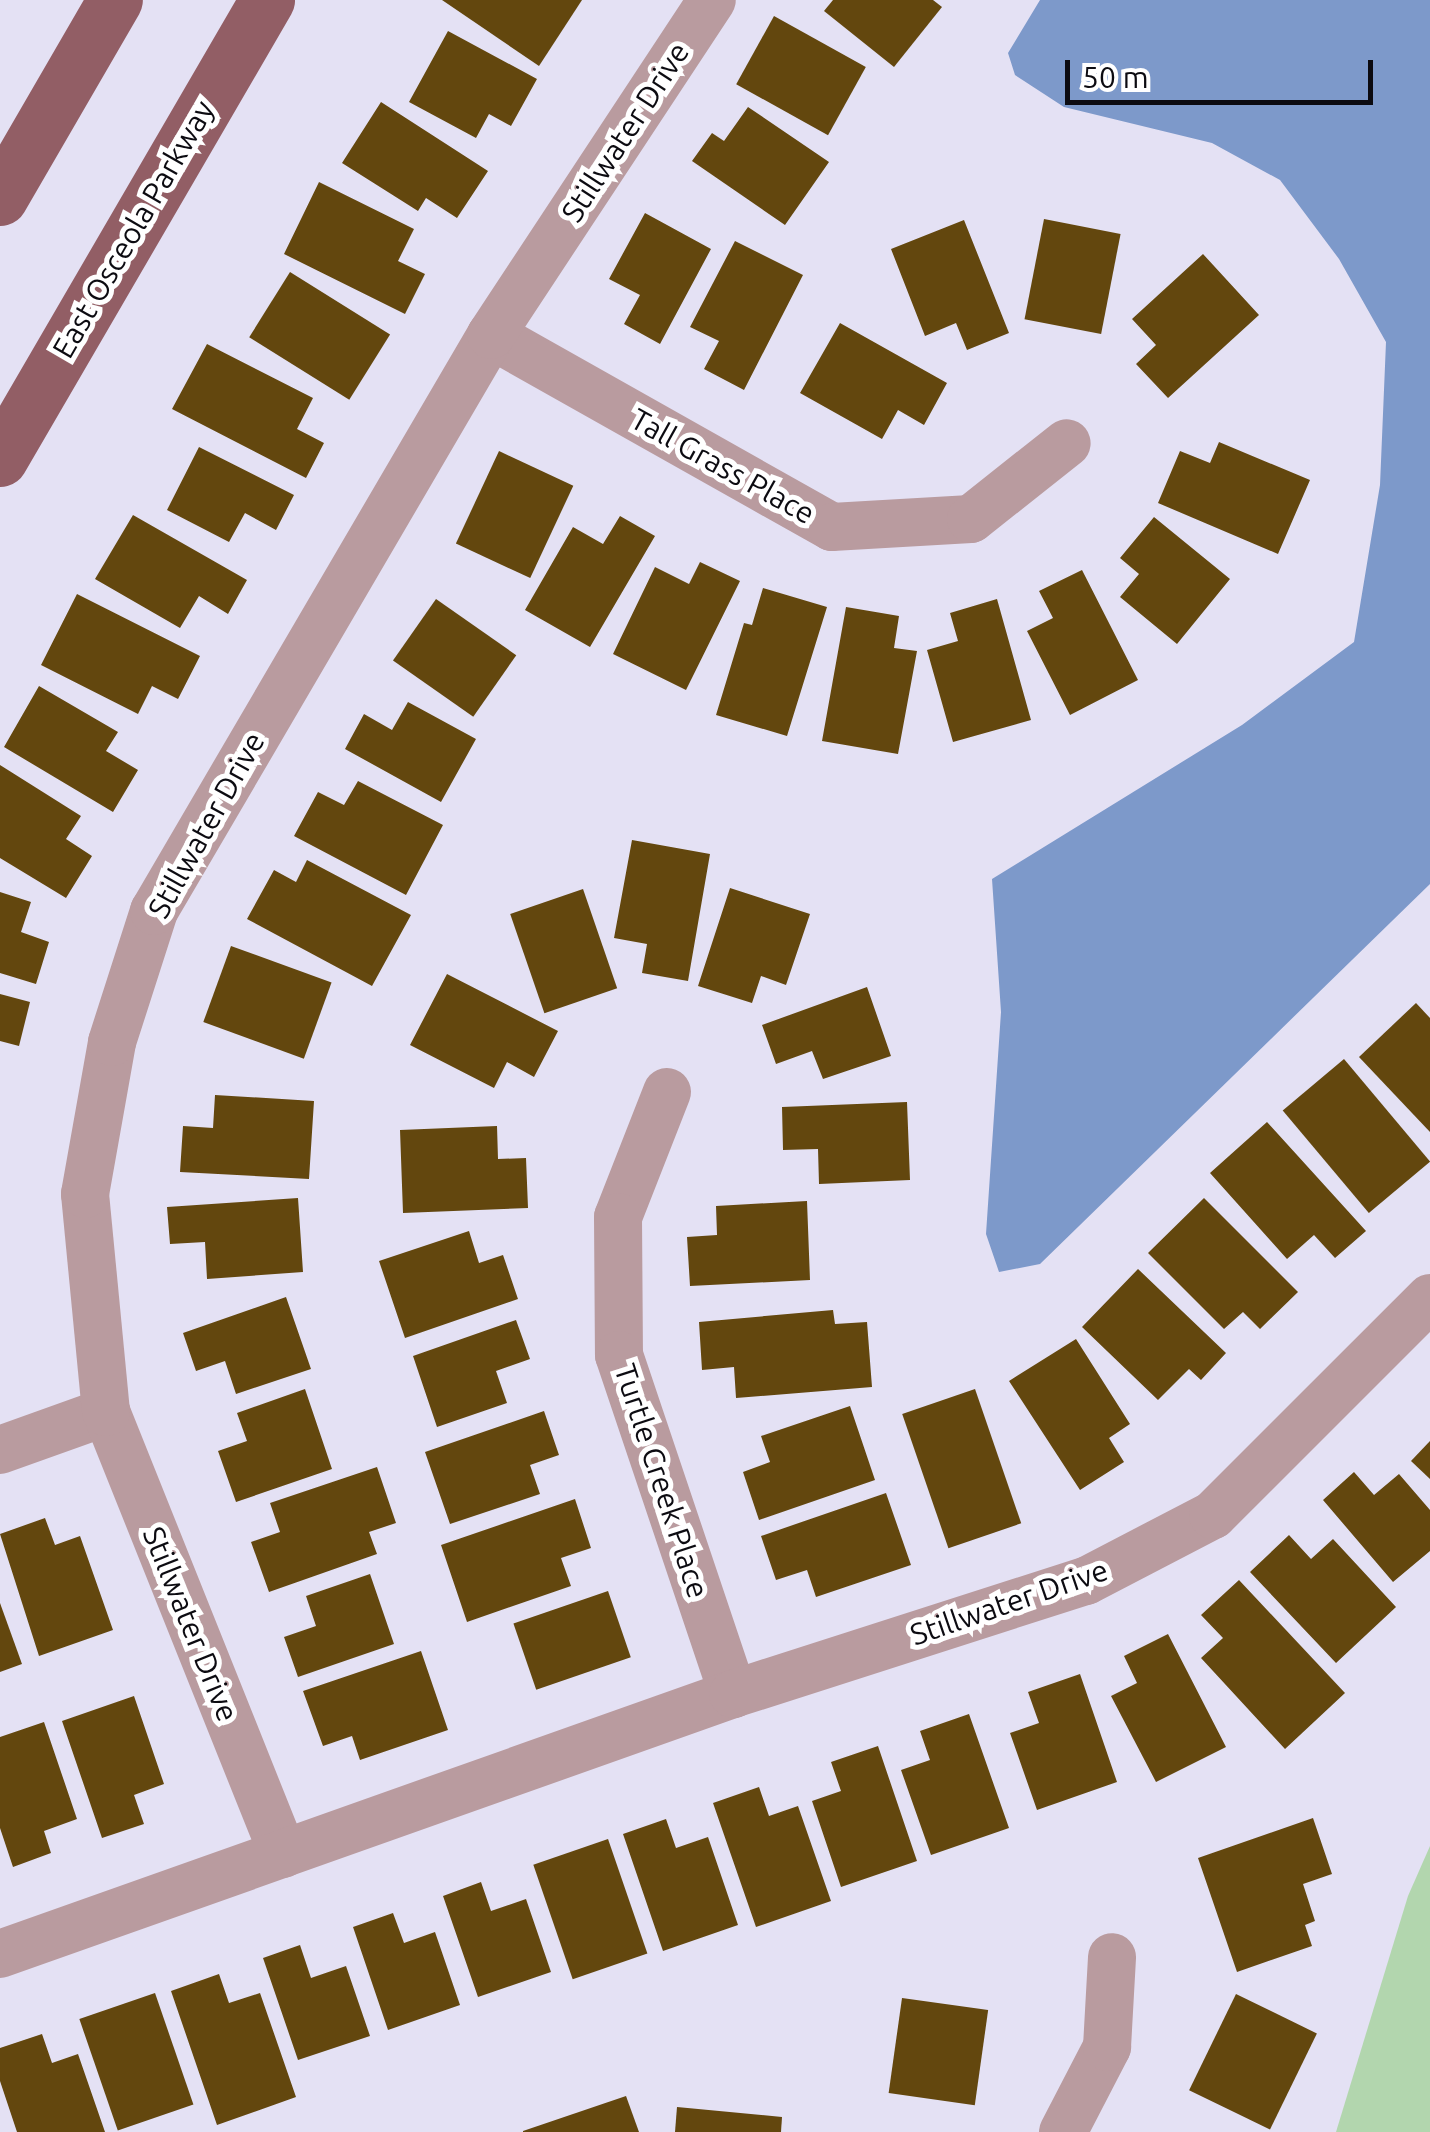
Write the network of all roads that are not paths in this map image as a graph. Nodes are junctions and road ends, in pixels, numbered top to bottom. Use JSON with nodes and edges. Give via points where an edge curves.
{"nodes":[{"id":1,"x":115,"y":0,"type":"edge"},
{"id":2,"x":266,"y":0,"type":"edge"},
{"id":3,"x":712,"y":0,"type":"edge"},
{"id":4,"x":0,"y":198,"type":"edge"},
{"id":5,"x":492,"y":335,"type":"junction"},
{"id":6,"x":1067,"y":443,"type":"dead end"},
{"id":7,"x":0,"y":459,"type":"edge"},
{"id":8,"x":667,"y":1092,"type":"dead end"},
{"id":9,"x":1430,"y":1298,"type":"edge"},
{"id":10,"x":106,"y":1412,"type":"junction"},
{"id":11,"x":0,"y":1450,"type":"edge"},
{"id":12,"x":734,"y":1694,"type":"junction"},
{"id":13,"x":283,"y":1854,"type":"junction"},
{"id":14,"x":0,"y":1954,"type":"edge"},
{"id":15,"x":1112,"y":1956,"type":"dead end"},
{"id":16,"x":1064,"y":2132,"type":"edge"}],
"edges":[{"from":1,"to":4,"type":"main road"},
{"from":2,"to":7,"type":"main road","name":"East Osceola Parkway"},
{"from":3,"to":5,"type":"street","name":"Stillwater Drive"},
{"from":5,"to":6,"type":"street","name":"Tall Grass Place","via":[[832,527],[971,519]]},
{"from":5,"to":10,"type":"street","name":"Stillwater Drive","via":[[154,910],[112,1042],[85,1194]]},
{"from":8,"to":12,"type":"street","name":"Turtle Creek Place","via":[[618,1217],[619,1354]]},
{"from":9,"to":12,"type":"street","name":"Stillwater Drive","via":[[1213,1515],[1086,1580]]},
{"from":10,"to":11,"type":"street"},
{"from":10,"to":13,"type":"street","name":"Stillwater Drive"},
{"from":12,"to":13,"type":"street","name":"Stillwater Drive"},
{"from":13,"to":14,"type":"street","name":"Stillwater Drive"},
{"from":15,"to":16,"type":"street","via":[[1107,2047]]}]}
